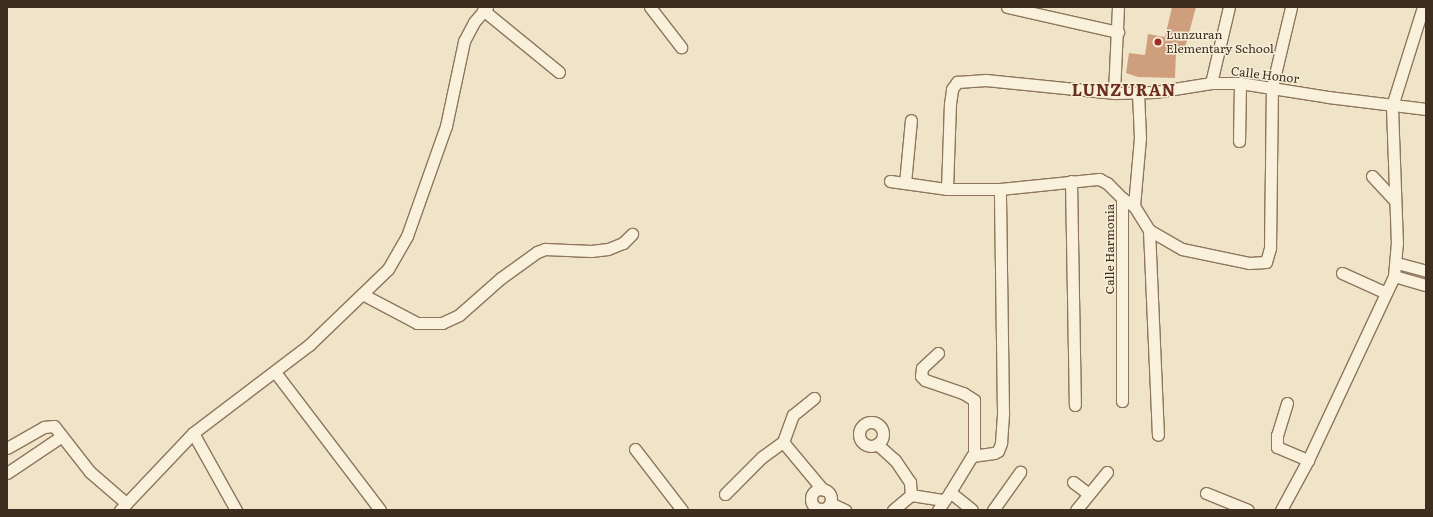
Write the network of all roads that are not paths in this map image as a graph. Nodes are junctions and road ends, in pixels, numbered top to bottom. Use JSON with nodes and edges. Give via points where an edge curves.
{"nodes":[{"id":1,"x":650,"y":7,"type":"edge"},
{"id":2,"x":1007,"y":7,"type":"edge"},
{"id":3,"x":1118,"y":7,"type":"edge"},
{"id":4,"x":1229,"y":7,"type":"edge"},
{"id":5,"x":1291,"y":7,"type":"edge"},
{"id":6,"x":1423,"y":7,"type":"edge"},
{"id":7,"x":485,"y":9,"type":"edge"},
{"id":8,"x":1118,"y":32,"type":"junction"},
{"id":9,"x":681,"y":47,"type":"dead end"},
{"id":10,"x":559,"y":72,"type":"dead end"},
{"id":11,"x":1211,"y":83,"type":"junction"},
{"id":12,"x":1240,"y":83,"type":"junction"},
{"id":13,"x":1272,"y":87,"type":"junction"},
{"id":14,"x":1114,"y":93,"type":"junction"},
{"id":15,"x":1138,"y":93,"type":"junction"},
{"id":16,"x":1392,"y":106,"type":"junction"},
{"id":17,"x":1426,"y":109,"type":"edge"},
{"id":18,"x":911,"y":120,"type":"dead end"},
{"id":19,"x":1239,"y":141,"type":"dead end"},
{"id":20,"x":1372,"y":176,"type":"dead end"},
{"id":21,"x":890,"y":181,"type":"dead end"},
{"id":22,"x":1071,"y":181,"type":"junction"},
{"id":23,"x":906,"y":183,"type":"junction"},
{"id":24,"x":947,"y":189,"type":"junction"},
{"id":25,"x":1000,"y":189,"type":"junction"},
{"id":26,"x":1122,"y":198,"type":"junction"},
{"id":27,"x":1394,"y":200,"type":"junction"},
{"id":28,"x":1134,"y":206,"type":"junction"},
{"id":29,"x":1149,"y":230,"type":"junction"},
{"id":30,"x":632,"y":234,"type":"dead end"},
{"id":31,"x":1397,"y":264,"type":"junction"},
{"id":32,"x":1426,"y":271,"type":"edge"},
{"id":33,"x":1342,"y":273,"type":"dead end"},
{"id":34,"x":1394,"y":276,"type":"junction"},
{"id":35,"x":1426,"y":285,"type":"edge"},
{"id":36,"x":1386,"y":293,"type":"junction"},
{"id":37,"x":362,"y":294,"type":"junction"},
{"id":38,"x":938,"y":353,"type":"dead end"},
{"id":39,"x":275,"y":372,"type":"junction"},
{"id":40,"x":814,"y":398,"type":"dead end"},
{"id":41,"x":1122,"y":401,"type":"dead end"},
{"id":42,"x":1287,"y":403,"type":"dead end"},
{"id":43,"x":1075,"y":405,"type":"dead end"},
{"id":44,"x":193,"y":433,"type":"junction"},
{"id":45,"x":1158,"y":435,"type":"dead end"},
{"id":46,"x":62,"y":436,"type":"junction"},
{"id":47,"x":783,"y":442,"type":"junction"},
{"id":48,"x":877,"y":444,"type":"dead end"},
{"id":49,"x":7,"y":448,"type":"edge"},
{"id":50,"x":635,"y":449,"type":"dead end"},
{"id":51,"x":974,"y":454,"type":"junction"},
{"id":52,"x":1308,"y":460,"type":"junction"},
{"id":53,"x":1020,"y":472,"type":"dead end"},
{"id":54,"x":1107,"y":472,"type":"dead end"},
{"id":55,"x":7,"y":473,"type":"edge"},
{"id":56,"x":1072,"y":482,"type":"dead end"},
{"id":57,"x":823,"y":490,"type":"junction"},
{"id":58,"x":1206,"y":493,"type":"dead end"},
{"id":59,"x":725,"y":494,"type":"dead end"},
{"id":60,"x":1089,"y":494,"type":"junction"},
{"id":61,"x":911,"y":495,"type":"junction"},
{"id":62,"x":944,"y":501,"type":"edge"},
{"id":63,"x":830,"y":503,"type":"junction"},
{"id":64,"x":123,"y":506,"type":"edge"},
{"id":65,"x":236,"y":510,"type":"edge"},
{"id":66,"x":380,"y":510,"type":"edge"},
{"id":67,"x":682,"y":510,"type":"edge"},
{"id":68,"x":844,"y":510,"type":"edge"},
{"id":69,"x":893,"y":510,"type":"edge"},
{"id":70,"x":972,"y":510,"type":"edge"},
{"id":71,"x":993,"y":510,"type":"edge"},
{"id":72,"x":1076,"y":510,"type":"edge"},
{"id":73,"x":1248,"y":510,"type":"edge"},
{"id":74,"x":1281,"y":510,"type":"edge"}],
"edges":[{"from":1,"to":9,"type":"street"},
{"from":2,"to":8,"type":"street"},
{"from":3,"to":8,"type":"street"},
{"from":4,"to":11,"type":"street"},
{"from":5,"to":13,"type":"street"},
{"from":6,"to":16,"type":"street"},
{"from":7,"to":10,"type":"street"},
{"from":7,"to":37,"type":"street","via":[[464,41],[446,126],[407,236],[388,269]]},
{"from":8,"to":14,"type":"street"},
{"from":11,"to":12,"type":"street","name":"Calle Honor"},
{"from":11,"to":15,"type":"street","name":"Calle Honor"},
{"from":12,"to":13,"type":"street","name":"Calle Honor"},
{"from":12,"to":19,"type":"street"},
{"from":13,"to":16,"type":"street","name":"Calle Honor"},
{"from":13,"to":29,"type":"street","via":[[1270,248],[1266,262],[1249,263],[1182,249]]},
{"from":14,"to":15,"type":"street","name":"Calle Honor"},
{"from":14,"to":24,"type":"street","name":"Calle Honor","via":[[986,80],[957,82],[952,88],[950,104]]},
{"from":15,"to":28,"type":"street","name":"Calle Harmonia","via":[[1140,138]]},
{"from":16,"to":17,"type":"street","name":"Calle Honor"},
{"from":16,"to":27,"type":"street"},
{"from":18,"to":23,"type":"street"},
{"from":20,"to":27,"type":"street"},
{"from":21,"to":23,"type":"street"},
{"from":22,"to":25,"type":"street"},
{"from":22,"to":26,"type":"street","via":[[1099,179],[1107,183]]},
{"from":22,"to":43,"type":"street"},
{"from":23,"to":24,"type":"street"},
{"from":24,"to":25,"type":"street"},
{"from":25,"to":51,"type":"street","via":[[1003,430],[998,451]]},
{"from":26,"to":28,"type":"street","name":"Calle Harmonia"},
{"from":26,"to":41,"type":"street","name":"Calle Harmonia"},
{"from":27,"to":31,"type":"street"},
{"from":28,"to":29,"type":"street"},
{"from":29,"to":45,"type":"street"},
{"from":30,"to":37,"type":"street","via":[[623,243],[608,249],[545,249],[537,252],[501,278],[459,315],[442,323],[428,325],[407,320]]},
{"from":31,"to":32,"type":"street"},
{"from":31,"to":34,"type":"street"},
{"from":33,"to":36,"type":"street"},
{"from":34,"to":35,"type":"street"},
{"from":34,"to":36,"type":"street"},
{"from":36,"to":52,"type":"street"},
{"from":37,"to":39,"type":"street","via":[[309,345]]},
{"from":38,"to":51,"type":"street","via":[[922,368],[921,376],[974,400]]},
{"from":39,"to":44,"type":"street"},
{"from":39,"to":66,"type":"street"},
{"from":40,"to":47,"type":"street","via":[[793,415]]},
{"from":42,"to":52,"type":"street","via":[[1277,435],[1277,447]]},
{"from":44,"to":64,"type":"street"},
{"from":44,"to":65,"type":"street"},
{"from":46,"to":49,"type":"street","via":[[58,428],[51,424]]},
{"from":46,"to":55,"type":"street"},
{"from":46,"to":64,"type":"street","via":[[90,472]]},
{"from":47,"to":57,"type":"street"},
{"from":47,"to":59,"type":"street","via":[[762,457]]},
{"from":48,"to":61,"type":"street","via":[[895,460],[910,482]]},
{"from":50,"to":67,"type":"street"},
{"from":51,"to":62,"type":"street"},
{"from":52,"to":74,"type":"street"},
{"from":53,"to":71,"type":"street"},
{"from":54,"to":60,"type":"street"},
{"from":56,"to":60,"type":"street"},
{"from":57,"to":63,"type":"street","via":[[830,495]]},
{"from":57,"to":63,"type":"street","via":[[814,492],[814,506],[822,509]]},
{"from":58,"to":73,"type":"street"},
{"from":60,"to":72,"type":"street"},
{"from":61,"to":62,"type":"street"},
{"from":61,"to":69,"type":"street"},
{"from":62,"to":70,"type":"street"},
{"from":63,"to":68,"type":"street"}]}
